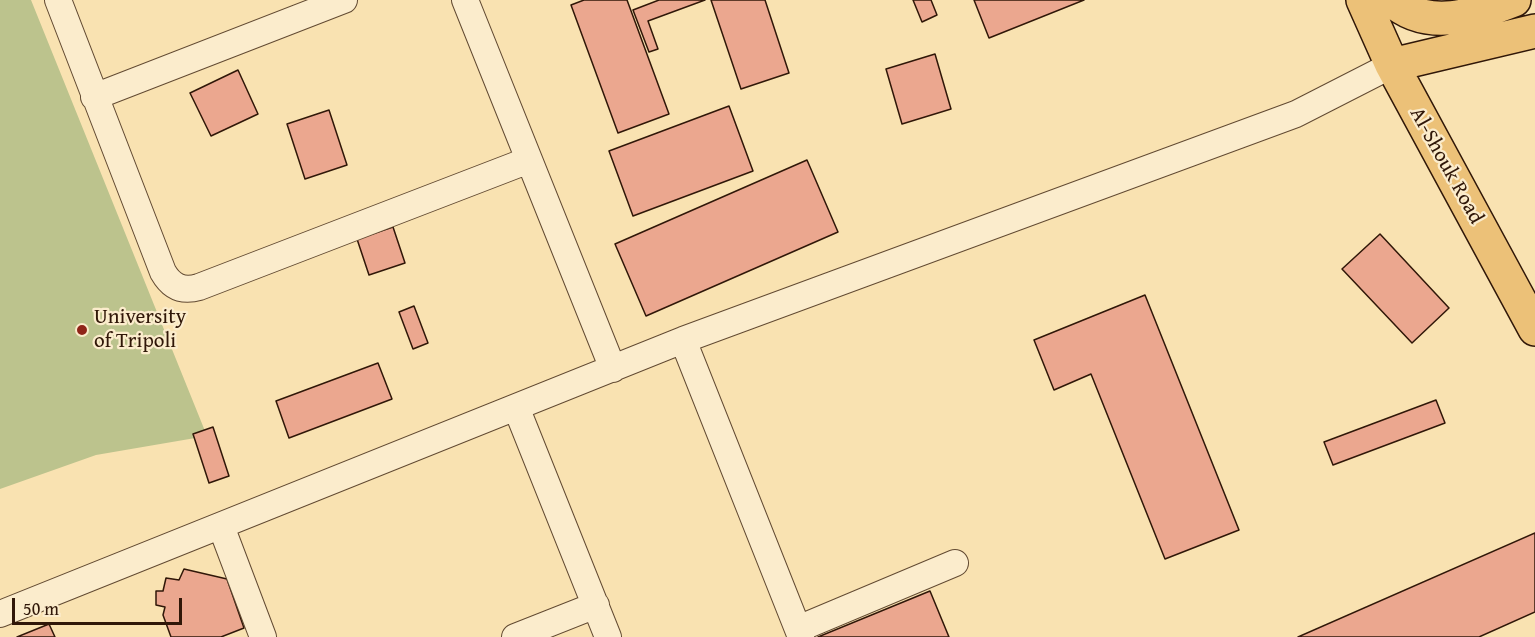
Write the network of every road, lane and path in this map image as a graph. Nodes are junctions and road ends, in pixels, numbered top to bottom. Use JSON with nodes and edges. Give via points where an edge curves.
{"nodes":[{"id":1,"x":58,"y":0,"type":"edge"},
{"id":2,"x":344,"y":0,"type":"edge"},
{"id":3,"x":465,"y":0,"type":"edge"},
{"id":4,"x":1363,"y":0,"type":"edge"},
{"id":5,"x":1392,"y":0,"type":"edge"},
{"id":6,"x":1514,"y":0,"type":"edge"},
{"id":7,"x":1535,"y":31,"type":"edge"},
{"id":8,"x":1392,"y":65,"type":"junction"},
{"id":9,"x":94,"y":97,"type":"junction"},
{"id":10,"x":529,"y":160,"type":"junction"},
{"id":11,"x":1535,"y":329,"type":"edge"},
{"id":12,"x":683,"y":340,"type":"junction"},
{"id":13,"x":613,"y":369,"type":"junction"},
{"id":14,"x":516,"y":407,"type":"junction"},
{"id":15,"x":221,"y":526,"type":"junction"},
{"id":16,"x":955,"y":563,"type":"dead end"},
{"id":17,"x":596,"y":605,"type":"junction"},
{"id":18,"x":0,"y":614,"type":"edge"},
{"id":19,"x":800,"y":633,"type":"edge"},
{"id":20,"x":263,"y":637,"type":"edge"},
{"id":21,"x":515,"y":637,"type":"edge"},
{"id":22,"x":608,"y":637,"type":"edge"}],
"edges":[{"from":1,"to":9,"type":"street"},
{"from":2,"to":9,"type":"street"},
{"from":3,"to":10,"type":"street"},
{"from":4,"to":8,"type":"main road","name":"Al-Shouk Road"},
{"from":5,"to":6,"type":"main road","via":[[1409,12],[1440,18],[1474,14]]},
{"from":7,"to":8,"type":"main road"},
{"from":8,"to":11,"type":"main road","name":"Al-Shouk Road"},
{"from":8,"to":12,"type":"street","via":[[1296,114]]},
{"from":9,"to":10,"type":"street","via":[[163,272],[172,284],[186,289]]},
{"from":10,"to":13,"type":"street"},
{"from":12,"to":13,"type":"street"},
{"from":12,"to":19,"type":"street"},
{"from":13,"to":14,"type":"street"},
{"from":14,"to":15,"type":"street"},
{"from":14,"to":17,"type":"street"},
{"from":15,"to":18,"type":"street"},
{"from":15,"to":20,"type":"street"},
{"from":16,"to":19,"type":"street"},
{"from":17,"to":21,"type":"street"},
{"from":17,"to":22,"type":"street"}]}
